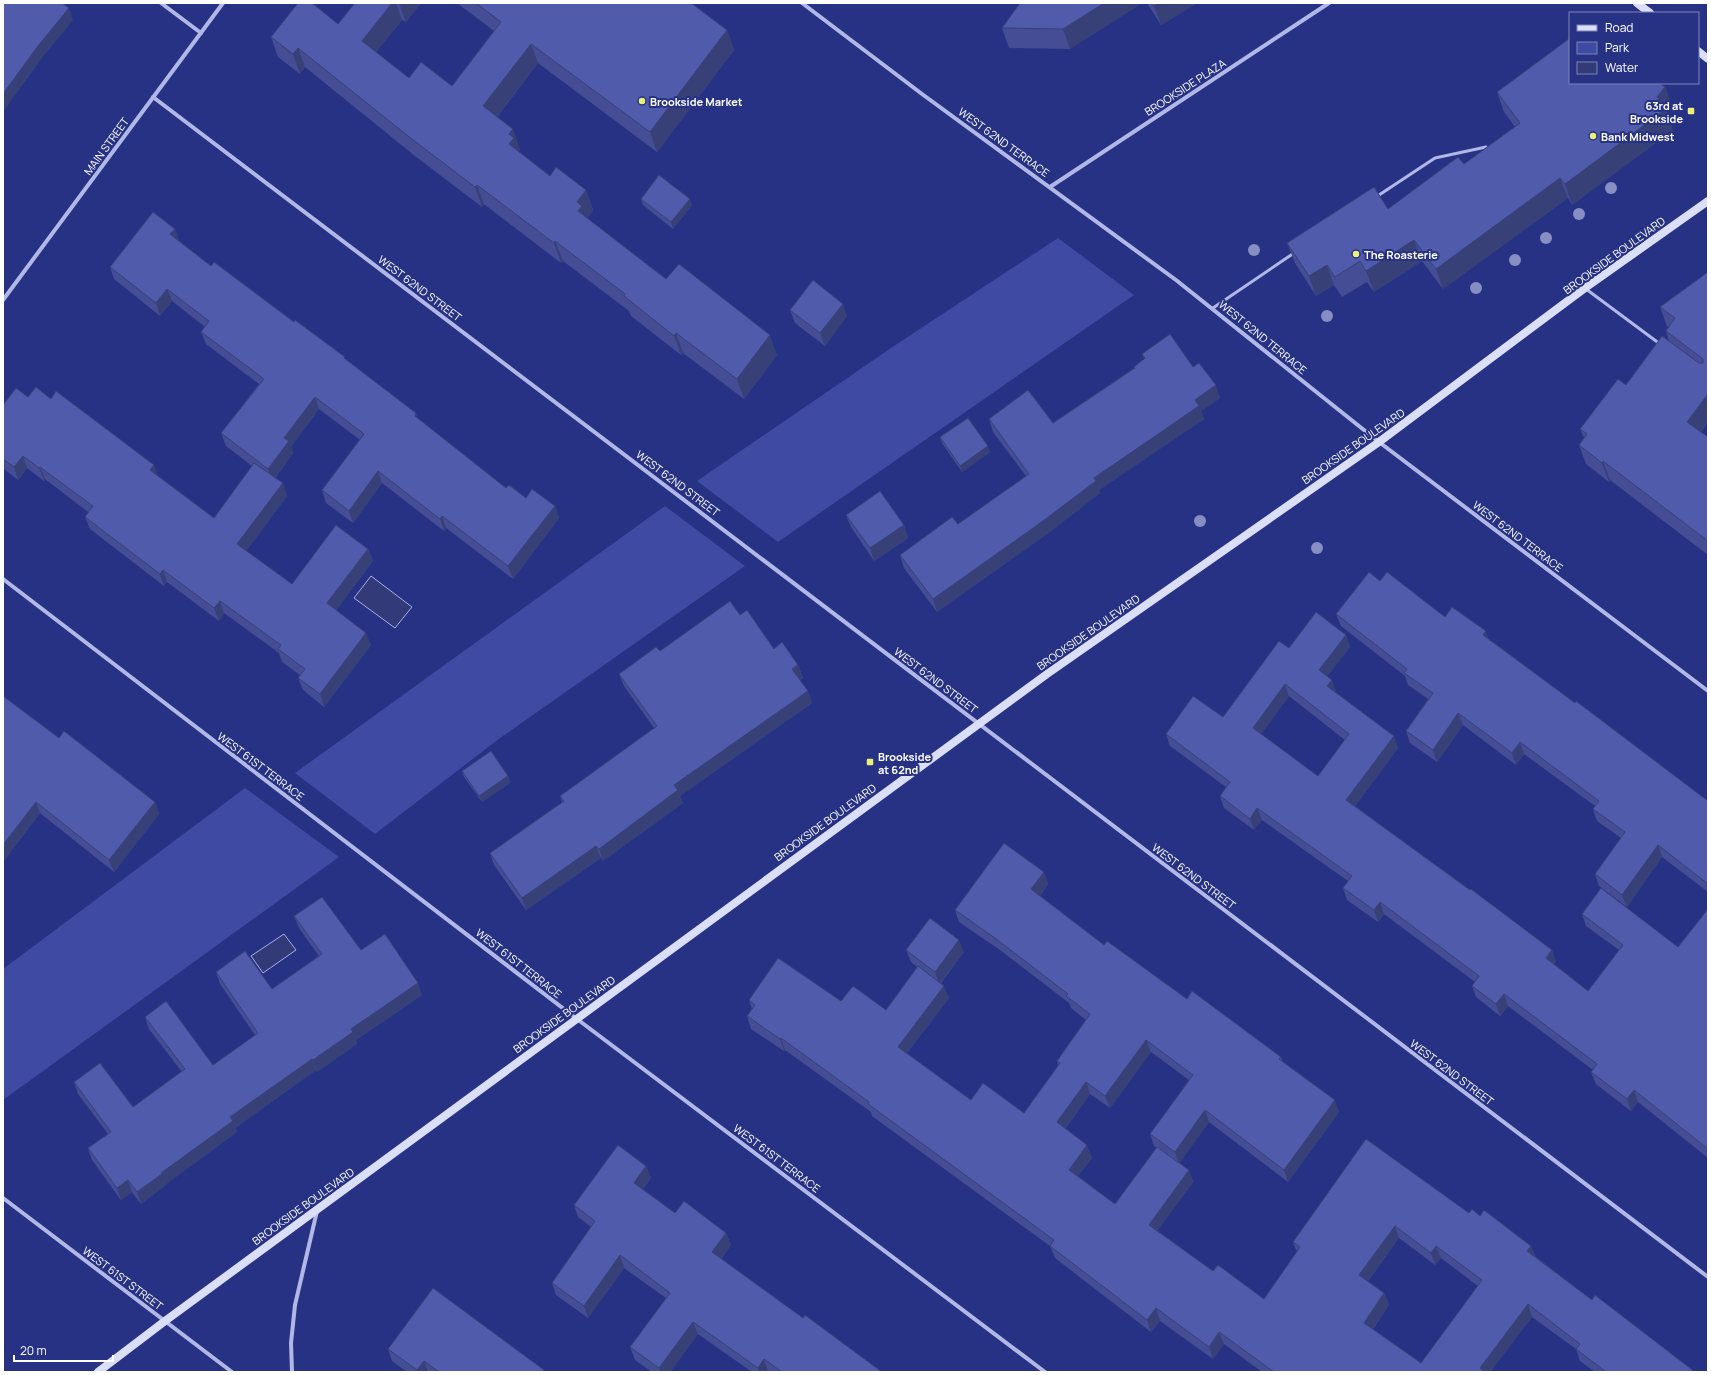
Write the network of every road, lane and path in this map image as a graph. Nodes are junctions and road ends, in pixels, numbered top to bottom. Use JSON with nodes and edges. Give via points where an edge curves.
{"nodes":[{"id":1,"x":161,"y":3,"type":"edge"},
{"id":2,"x":223,"y":3,"type":"edge"},
{"id":3,"x":802,"y":3,"type":"edge"},
{"id":4,"x":1329,"y":3,"type":"edge"},
{"id":5,"x":1637,"y":3,"type":"edge"},
{"id":6,"x":1649,"y":12,"type":"edge"},
{"id":7,"x":201,"y":33,"type":"junction"},
{"id":8,"x":1699,"y":52,"type":"edge"},
{"id":9,"x":1708,"y":59,"type":"edge"},
{"id":10,"x":153,"y":97,"type":"junction"},
{"id":11,"x":1486,"y":148,"type":"edge"},
{"id":12,"x":1050,"y":187,"type":"junction"},
{"id":13,"x":1371,"y":201,"type":"edge"},
{"id":14,"x":1708,"y":201,"type":"edge"},
{"id":15,"x":1300,"y":249,"type":"edge"},
{"id":16,"x":1585,"y":288,"type":"junction"},
{"id":17,"x":3,"y":300,"type":"edge"},
{"id":18,"x":1213,"y":308,"type":"junction"},
{"id":19,"x":1665,"y":348,"type":"edge"},
{"id":20,"x":1379,"y":442,"type":"junction"},
{"id":21,"x":3,"y":579,"type":"edge"},
{"id":22,"x":1708,"y":691,"type":"edge"},
{"id":23,"x":979,"y":723,"type":"junction"},
{"id":24,"x":577,"y":1019,"type":"junction"},
{"id":25,"x":3,"y":1198,"type":"edge"},
{"id":26,"x":318,"y":1208,"type":"junction"},
{"id":27,"x":1708,"y":1277,"type":"edge"},
{"id":28,"x":165,"y":1321,"type":"junction"},
{"id":29,"x":98,"y":1372,"type":"edge"},
{"id":30,"x":232,"y":1372,"type":"edge"},
{"id":31,"x":292,"y":1372,"type":"edge"},
{"id":32,"x":1045,"y":1372,"type":"edge"}],
"edges":[{"from":1,"to":7,"type":"street"},
{"from":2,"to":7,"type":"street","name":"MAIN STREET"},
{"from":3,"to":12,"type":"street","name":"WEST 62ND TERRACE"},
{"from":4,"to":12,"type":"street","name":"BROOKSIDE PLAZA"},
{"from":5,"to":6,"type":"main road"},
{"from":7,"to":10,"type":"street","name":"MAIN STREET"},
{"from":8,"to":9,"type":"main road"},
{"from":10,"to":17,"type":"street","name":"MAIN STREET"},
{"from":10,"to":23,"type":"street","name":"WEST 62ND STREET"},
{"from":11,"to":13,"type":"lane","via":[[1435,158]]},
{"from":12,"to":18,"type":"street","name":"WEST 62ND TERRACE"},
{"from":14,"to":16,"type":"main road","name":"BROOKSIDE BOULEVARD"},
{"from":15,"to":18,"type":"lane"},
{"from":16,"to":19,"type":"lane"},
{"from":16,"to":20,"type":"main road","name":"BROOKSIDE BOULEVARD"},
{"from":18,"to":20,"type":"street","name":"WEST 62ND TERRACE"},
{"from":20,"to":22,"type":"street","name":"WEST 62ND TERRACE"},
{"from":20,"to":23,"type":"main road","name":"BROOKSIDE BOULEVARD"},
{"from":21,"to":24,"type":"street","name":"WEST 61ST TERRACE"},
{"from":23,"to":24,"type":"main road","name":"BROOKSIDE BOULEVARD"},
{"from":23,"to":27,"type":"street","name":"WEST 62ND STREET"},
{"from":24,"to":26,"type":"main road","name":"BROOKSIDE BOULEVARD"},
{"from":24,"to":32,"type":"street","name":"WEST 61ST TERRACE"},
{"from":25,"to":28,"type":"street","name":"WEST 61ST STREET"},
{"from":26,"to":28,"type":"main road","name":"BROOKSIDE BOULEVARD"},
{"from":26,"to":31,"type":"street","via":[[295,1305],[291,1343]]},
{"from":28,"to":29,"type":"main road","name":"BROOKSIDE BOULEVARD"},
{"from":28,"to":30,"type":"street","name":"WEST 61ST STREET"}]}
